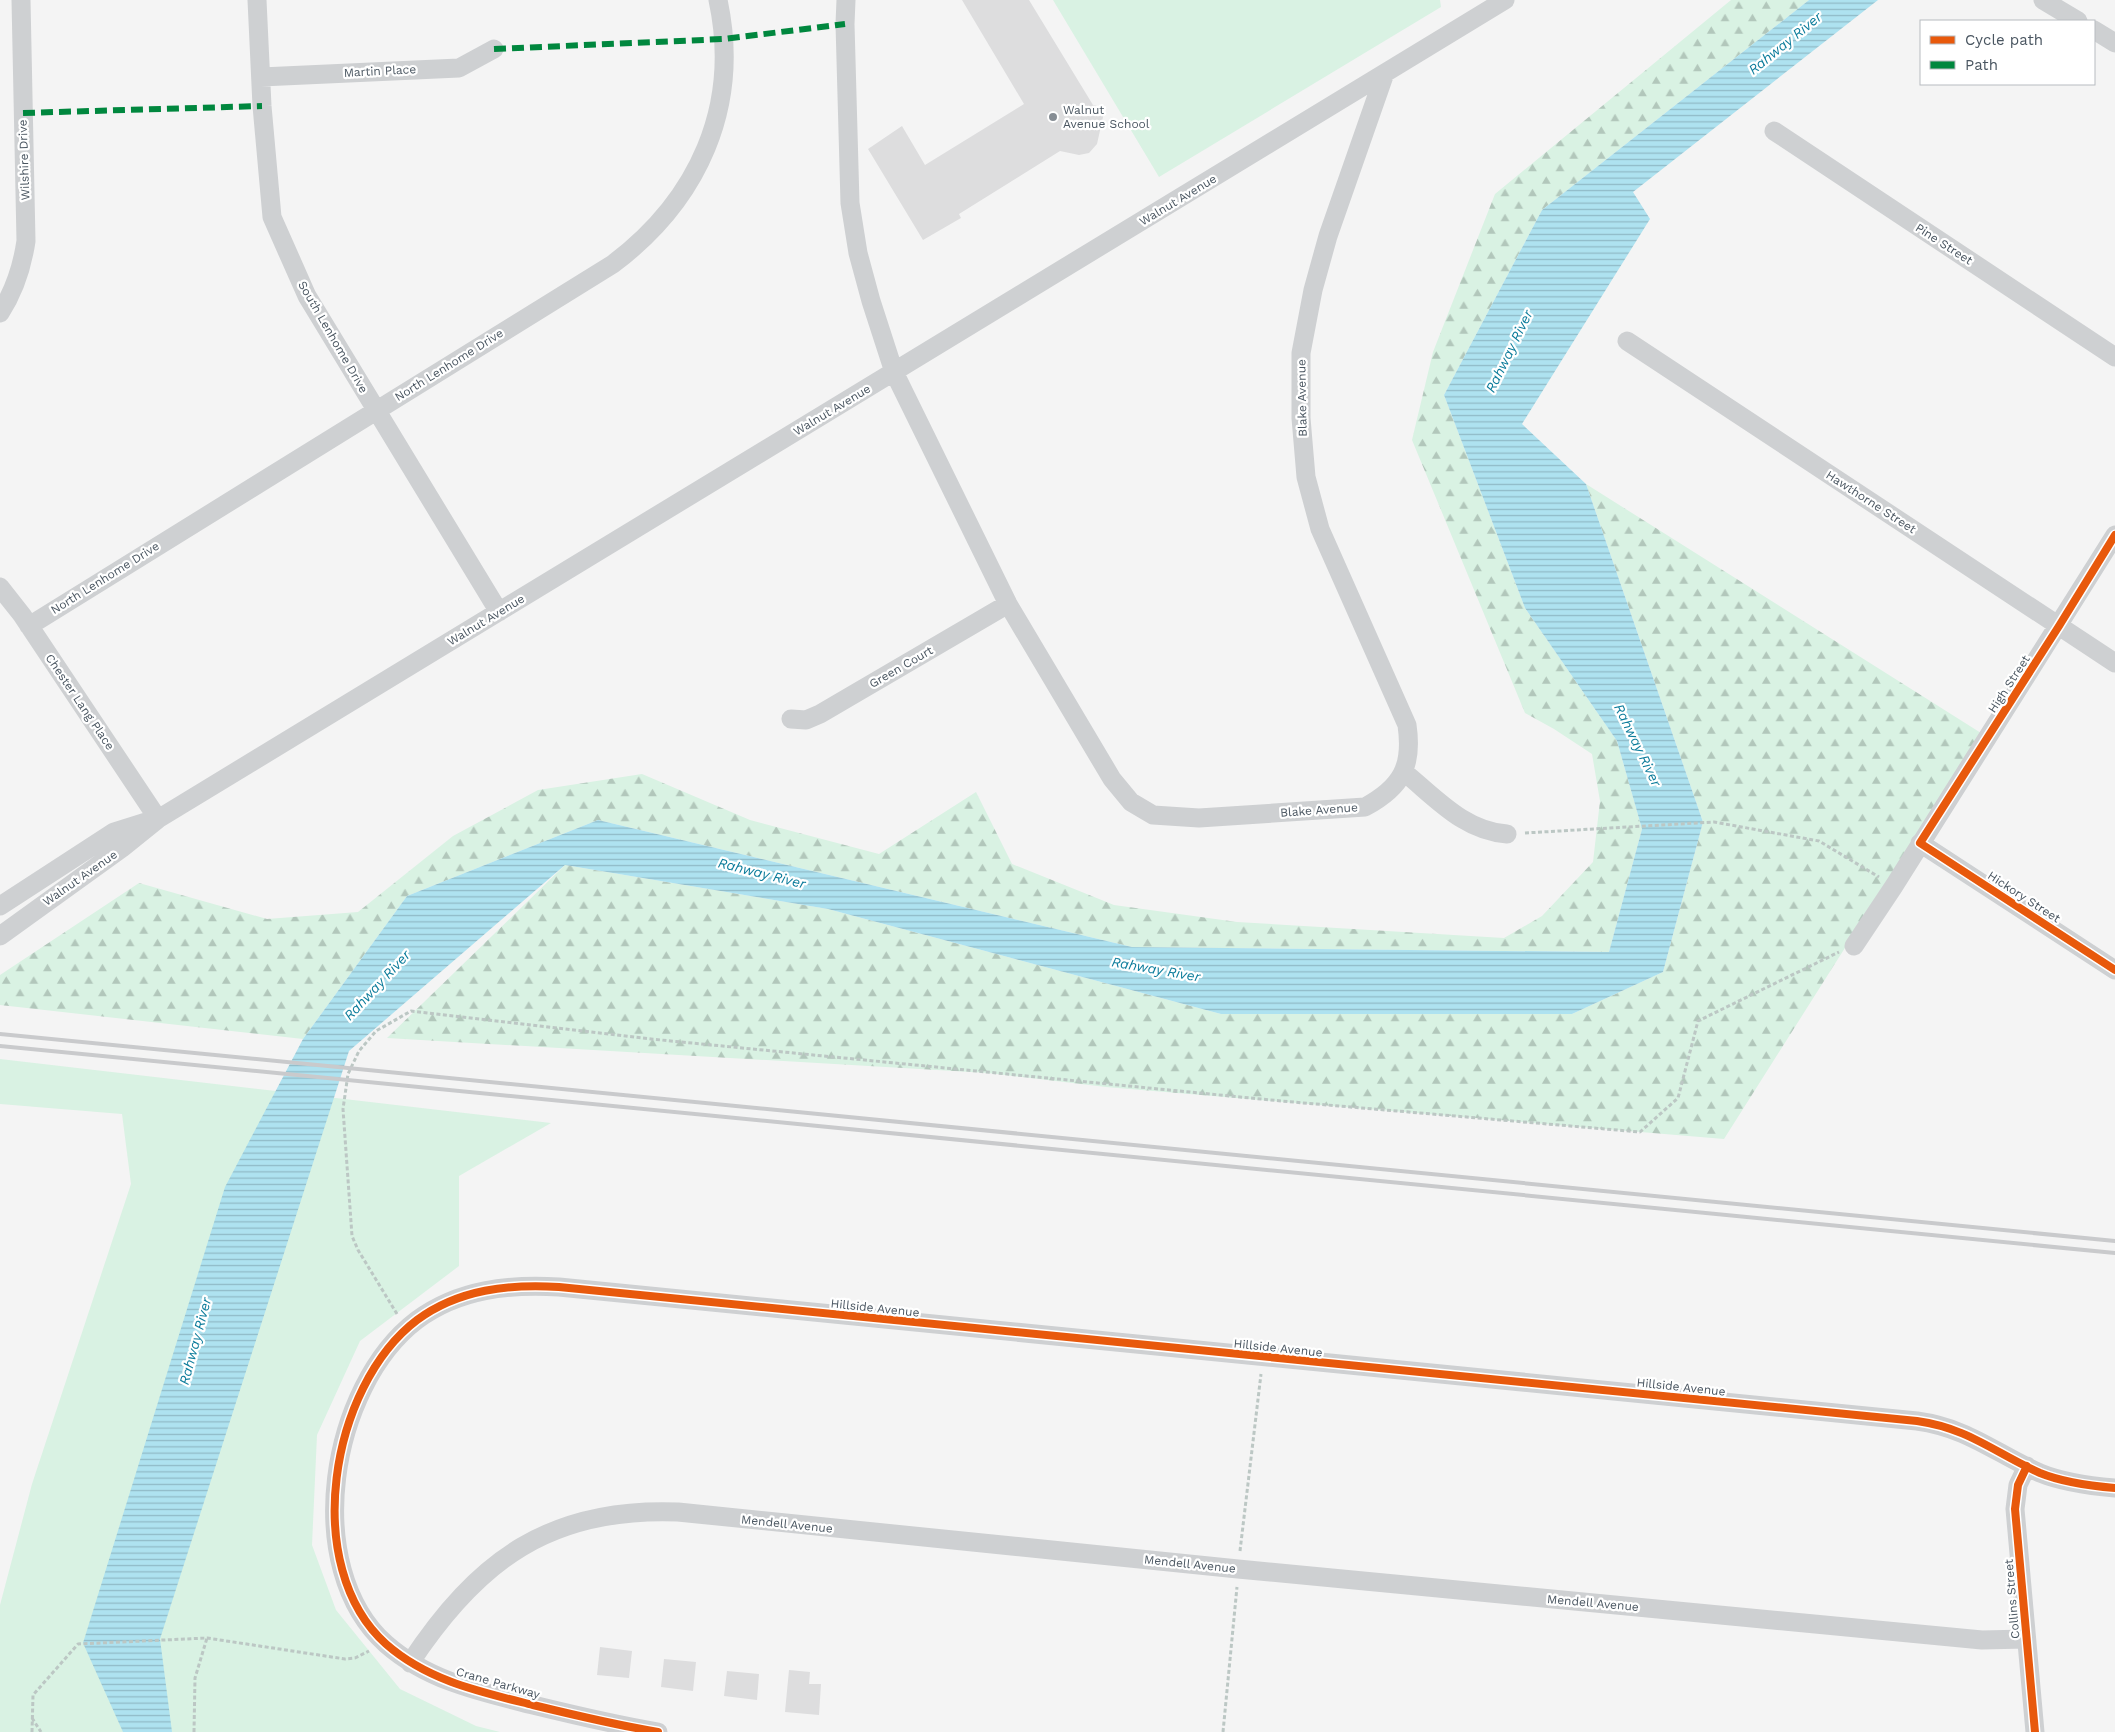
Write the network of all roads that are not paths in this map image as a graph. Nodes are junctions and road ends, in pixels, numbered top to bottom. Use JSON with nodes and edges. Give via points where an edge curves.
{"nodes":[{"id":1,"x":21,"y":0,"type":"edge"},
{"id":2,"x":257,"y":0,"type":"edge"},
{"id":3,"x":718,"y":0,"type":"edge"},
{"id":4,"x":846,"y":0,"type":"edge"},
{"id":5,"x":1505,"y":0,"type":"edge"},
{"id":6,"x":2043,"y":0,"type":"edge"},
{"id":7,"x":2076,"y":20,"type":"edge"},
{"id":8,"x":2095,"y":31,"type":"edge"},
{"id":9,"x":2115,"y":43,"type":"edge"},
{"id":10,"x":494,"y":50,"type":"dead end"},
{"id":11,"x":1385,"y":73,"type":"junction"},
{"id":12,"x":261,"y":77,"type":"junction"},
{"id":13,"x":1774,"y":131,"type":"dead end"},
{"id":14,"x":0,"y":313,"type":"edge"},
{"id":15,"x":1627,"y":341,"type":"dead end"},
{"id":16,"x":2115,"y":357,"type":"edge"},
{"id":17,"x":894,"y":372,"type":"junction"},
{"id":18,"x":377,"y":410,"type":"junction"},
{"id":19,"x":2115,"y":535,"type":"edge"},
{"id":20,"x":0,"y":587,"type":"edge"},
{"id":21,"x":1008,"y":604,"type":"junction"},
{"id":22,"x":499,"y":612,"type":"junction"},
{"id":23,"x":29,"y":626,"type":"junction"},
{"id":24,"x":2059,"y":626,"type":"junction"},
{"id":25,"x":2115,"y":663,"type":"edge"},
{"id":26,"x":790,"y":718,"type":"dead end"},
{"id":27,"x":1404,"y":772,"type":"junction"},
{"id":28,"x":158,"y":819,"type":"junction"},
{"id":29,"x":1507,"y":834,"type":"road end"},
{"id":30,"x":1920,"y":842,"type":"junction"},
{"id":31,"x":0,"y":906,"type":"edge"},
{"id":32,"x":0,"y":936,"type":"edge"},
{"id":33,"x":1854,"y":946,"type":"road end"},
{"id":34,"x":2115,"y":970,"type":"edge"},
{"id":35,"x":430,"y":1312,"type":"joint"},
{"id":36,"x":2027,"y":1466,"type":"junction"},
{"id":37,"x":2115,"y":1488,"type":"edge"},
{"id":38,"x":2026,"y":1639,"type":"junction"},
{"id":39,"x":410,"y":1663,"type":"junction"},
{"id":40,"x":658,"y":1732,"type":"edge"},
{"id":41,"x":2035,"y":1732,"type":"edge"}],
"edges":[{"from":1,"to":14,"type":"street","name":"Wilshire Drive","via":[[26,241],[13,293]]},
{"from":2,"to":12,"type":"street","name":"South Lenhome Drive"},
{"from":3,"to":18,"type":"street","name":"North Lenhome Drive","via":[[724,66],[717,117],[699,167],[671,211],[654,231],[613,264]]},
{"from":4,"to":17,"type":"street","name":"Blake Avenue","via":[[850,203],[858,252]]},
{"from":5,"to":11,"type":"street","name":"Walnut Avenue"},
{"from":6,"to":7,"type":"street"},
{"from":8,"to":9,"type":"street"},
{"from":10,"to":12,"type":"street","name":"Martin Place","via":[[459,68]]},
{"from":11,"to":17,"type":"street","name":"Walnut Avenue"},
{"from":11,"to":27,"type":"street","name":"Blake Avenue","via":[[1328,236],[1313,290],[1301,353],[1301,418],[1306,477],[1320,529],[1407,725],[1410,745]]},
{"from":12,"to":18,"type":"street","name":"South Lenhome Drive","via":[[272,217],[306,296]]},
{"from":13,"to":16,"type":"street","name":"Pine Street"},
{"from":15,"to":24,"type":"street","name":"Hawthorne Street"},
{"from":17,"to":21,"type":"street","name":"Blake Avenue"},
{"from":17,"to":22,"type":"street","name":"Walnut Avenue"},
{"from":18,"to":22,"type":"street","name":"South Lenhome Drive"},
{"from":18,"to":23,"type":"street","name":"North Lenhome Drive"},
{"from":19,"to":24,"type":"street","name":"High Street"},
{"from":20,"to":23,"type":"street","name":"Chester Lang Place"},
{"from":21,"to":26,"type":"street","name":"Green Court","via":[[820,714],[806,720]]},
{"from":21,"to":27,"type":"street","name":"Blake Avenue","via":[[1112,779],[1131,802],[1153,815],[1199,818],[1365,807],[1388,793]]},
{"from":22,"to":28,"type":"street","name":"Walnut Avenue"},
{"from":23,"to":28,"type":"street","name":"Chester Lang Place"},
{"from":24,"to":25,"type":"street","name":"Hawthorne Street"},
{"from":24,"to":30,"type":"street","name":"High Street"},
{"from":27,"to":29,"type":"street","via":[[1468,824],[1489,833]]},
{"from":28,"to":31,"type":"street","name":"Walnut Avenue","via":[[114,832]]},
{"from":28,"to":32,"type":"street","name":"Walnut Avenue"},
{"from":30,"to":33,"type":"street","name":"High Street"},
{"from":30,"to":34,"type":"street","name":"Hickory Street"},
{"from":35,"to":36,"type":"street","name":"Hillside Avenue","via":[[471,1294],[504,1287],[539,1286],[1933,1424],[1966,1434]]},
{"from":35,"to":39,"type":"street","name":"Crane Parkway","via":[[407,1329],[372,1372],[354,1409],[342,1449],[337,1487],[337,1540],[345,1579],[361,1611],[384,1642]]},
{"from":36,"to":37,"type":"street","name":"Hillside Avenue","via":[[2054,1478]]},
{"from":36,"to":38,"type":"street","name":"Collins Street","via":[[2018,1486],[2015,1509]]},
{"from":38,"to":39,"type":"street","name":"Mendell Avenue","via":[[1982,1640],[678,1512],[629,1513],[597,1518],[532,1541],[497,1562],[452,1604]]},
{"from":38,"to":41,"type":"street","name":"Collins Street"},
{"from":39,"to":40,"type":"street","name":"Crane Parkway","via":[[444,1680],[483,1693]]}]}
